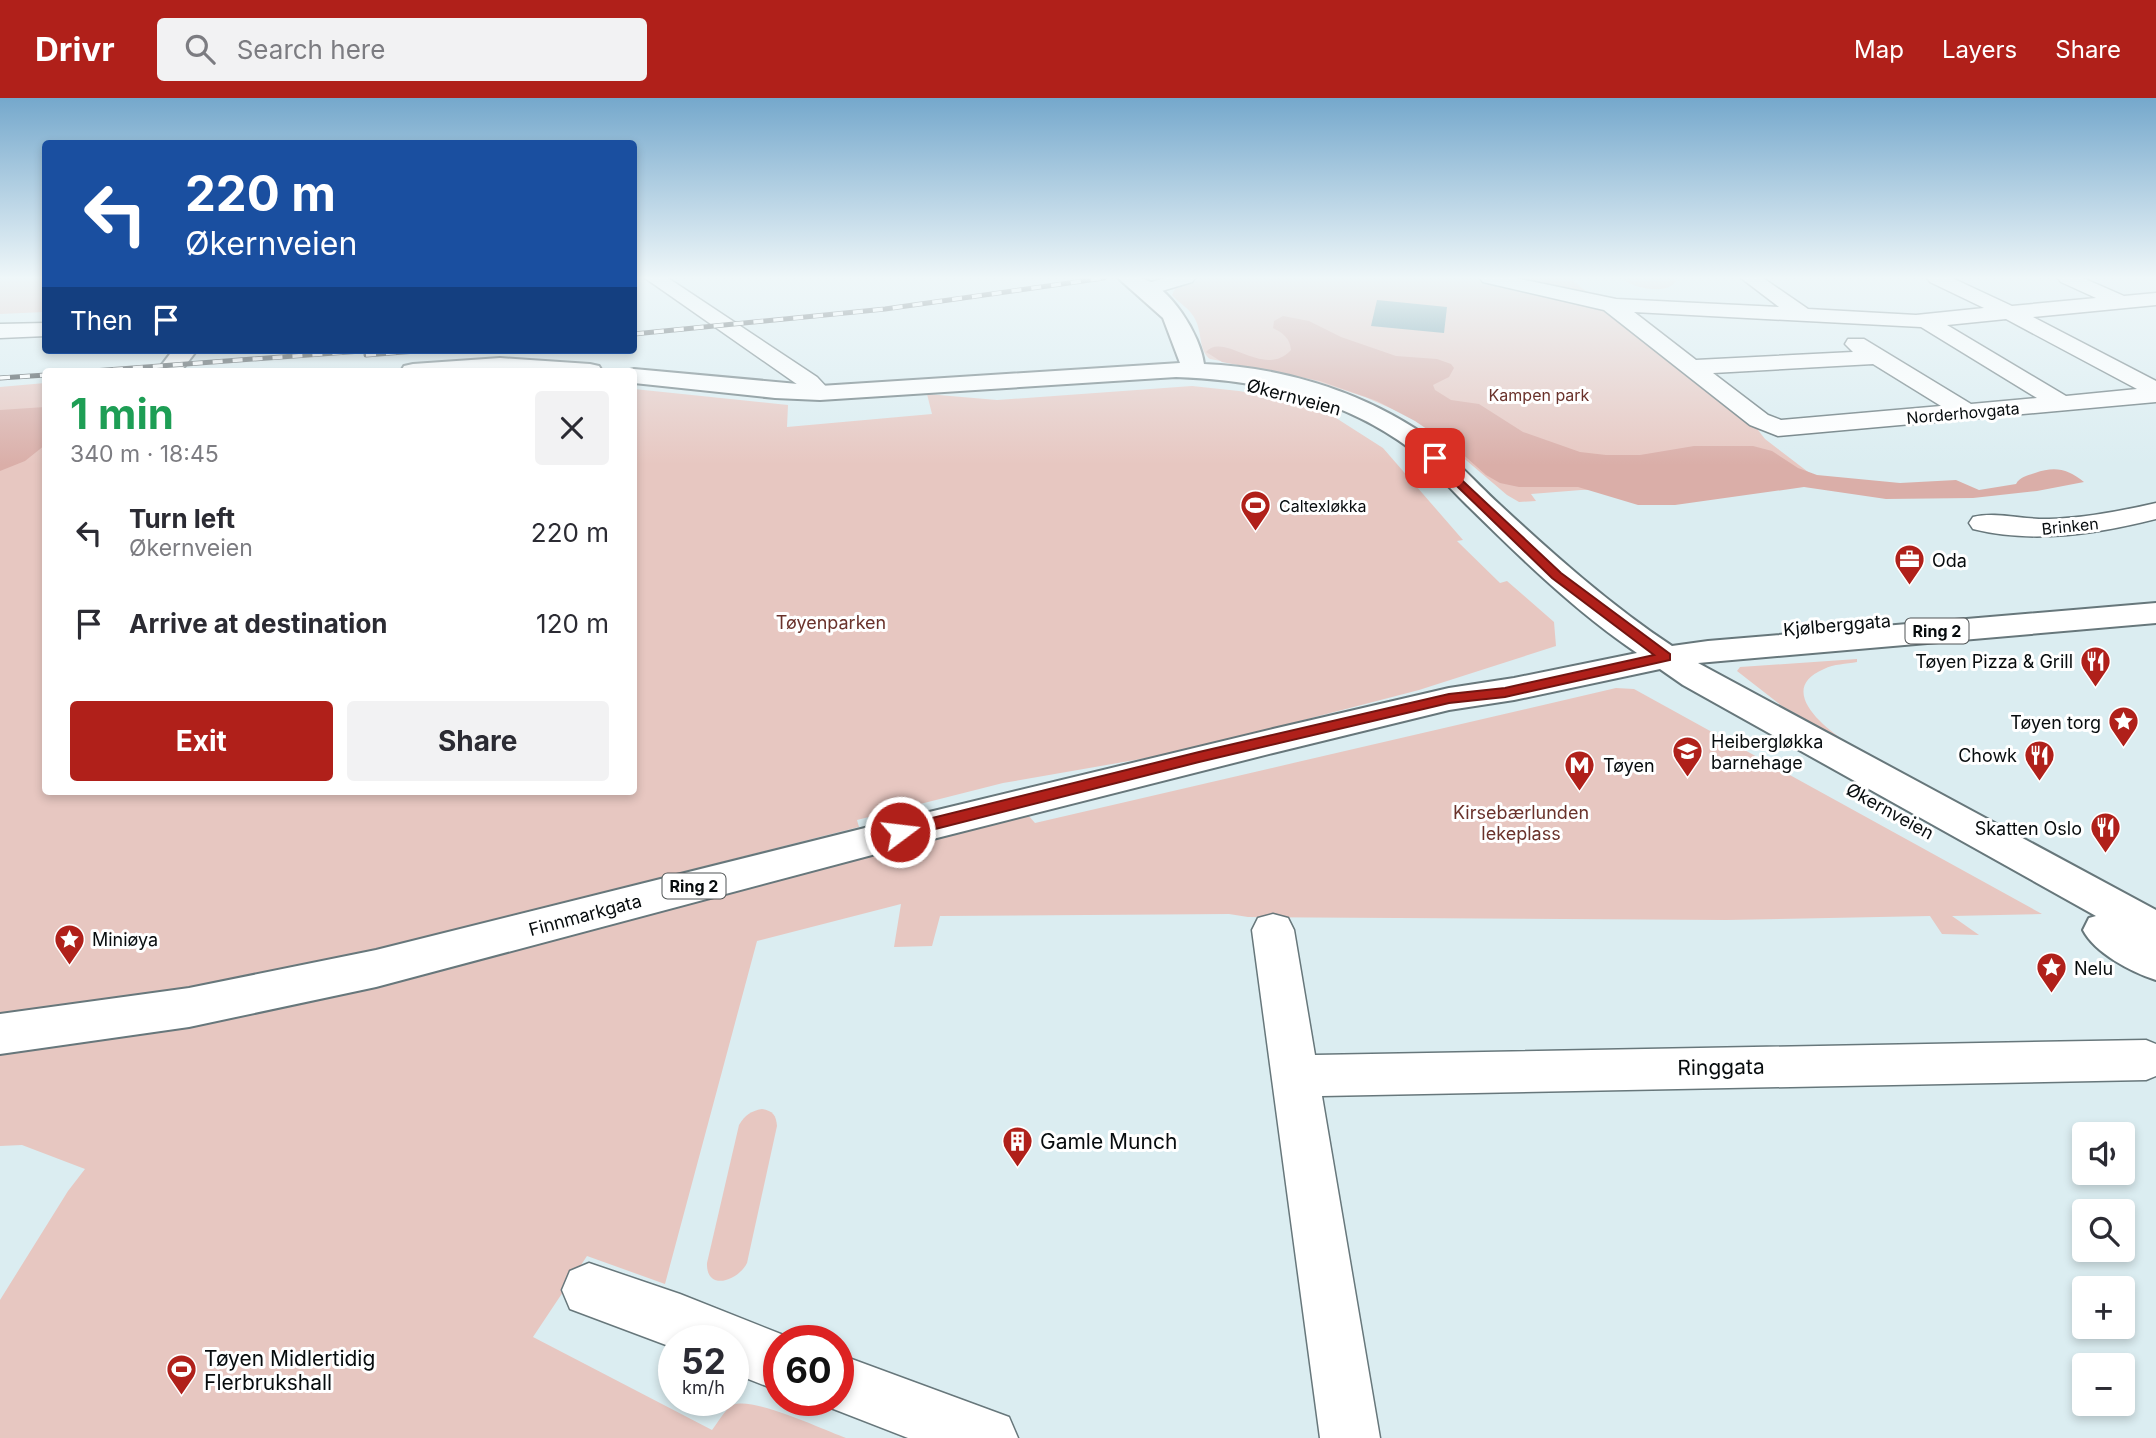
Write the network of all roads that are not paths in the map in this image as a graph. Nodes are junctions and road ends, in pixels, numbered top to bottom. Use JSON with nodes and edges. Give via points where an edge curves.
{"nodes":[{"id":1,"x":748,"y":341,"type":"edge"},
{"id":2,"x":1186,"y":341,"type":"edge"},
{"id":3,"x":1656,"y":341,"type":"edge"},
{"id":4,"x":1849,"y":341,"type":"edge"},
{"id":5,"x":1958,"y":341,"type":"edge"},
{"id":6,"x":2061,"y":341,"type":"edge"},
{"id":7,"x":182,"y":354,"type":"edge"},
{"id":8,"x":1877,"y":357,"type":"junction"},
{"id":9,"x":1690,"y":367,"type":"junction"},
{"id":10,"x":171,"y":368,"type":"edge"},
{"id":11,"x":463,"y":368,"type":"edge"},
{"id":12,"x":552,"y":368,"type":"edge"},
{"id":13,"x":1181,"y":373,"type":"junction"},
{"id":14,"x":637,"y":376,"type":"edge"},
{"id":15,"x":2156,"y":392,"type":"edge"},
{"id":16,"x":820,"y":393,"type":"junction"},
{"id":17,"x":2063,"y":404,"type":"junction"},
{"id":18,"x":1969,"y":412,"type":"junction"},
{"id":19,"x":2156,"y":511,"type":"edge"},
{"id":20,"x":1983,"y":523,"type":"dead end"},
{"id":21,"x":2156,"y":597,"type":"edge"},
{"id":22,"x":2156,"y":613,"type":"edge"},
{"id":23,"x":1639,"y":653,"type":"junction"},
{"id":24,"x":1273,"y":930,"type":"dead end"},
{"id":25,"x":2156,"y":931,"type":"edge"},
{"id":26,"x":2156,"y":962,"type":"edge"},
{"id":27,"x":0,"y":1034,"type":"edge"},
{"id":28,"x":2146,"y":1060,"type":"dead end"},
{"id":29,"x":1296,"y":1076,"type":"junction"},
{"id":30,"x":589,"y":1290,"type":"dead end"},
{"id":31,"x":687,"y":1325,"type":"edge"},
{"id":32,"x":854,"y":1389,"type":"edge"},
{"id":33,"x":988,"y":1438,"type":"edge"},
{"id":34,"x":1350,"y":1438,"type":"edge"}],
"edges":[{"from":1,"to":16,"type":"street"},
{"from":2,"to":13,"type":"main road","via":[[1190,347]]},
{"from":3,"to":9,"type":"street"},
{"from":4,"to":8,"type":"street"},
{"from":5,"to":17,"type":"street"},
{"from":6,"to":15,"type":"street"},
{"from":7,"to":10,"type":"main road"},
{"from":8,"to":9,"type":"street"},
{"from":8,"to":18,"type":"street"},
{"from":9,"to":18,"type":"street","name":"Norderhovgata","via":[[1771,426]]},
{"from":11,"to":12,"type":"main road"},
{"from":13,"to":16,"type":"main road","name":"Økernveien"},
{"from":13,"to":23,"type":"main road","name":"Økernveien","via":[[1286,392],[1347,412],[1382,431],[1414,457],[1471,524],[1509,560]]},
{"from":14,"to":16,"type":"main road","name":"Økernveien"},
{"from":15,"to":17,"type":"street","name":"Norderhovgata"},
{"from":17,"to":18,"type":"street","name":"Norderhovgata"},
{"from":19,"to":20,"type":"street","name":"Brinken","via":[[2037,529]]},
{"from":21,"to":23,"type":"main road","name":"Kjølberggata","number":"Ring 2"},
{"from":22,"to":23,"type":"main road","name":"Kjølberggata","number":"Ring 2"},
{"from":23,"to":25,"type":"main road","name":"Økernveien","via":[[1728,695]]},
{"from":23,"to":26,"type":"main road","name":"Økernveien","via":[[1666,685]]},
{"from":23,"to":27,"type":"main road","name":"Finnmarkgata","number":"Ring 2","via":[[1505,692],[1449,699],[1042,796],[354,973],[172,1010]]},
{"from":24,"to":29,"type":"street"},
{"from":28,"to":29,"type":"street","name":"Ringgata"},
{"from":29,"to":34,"type":"street"},
{"from":30,"to":31,"type":"street"},
{"from":32,"to":33,"type":"street"}]}
